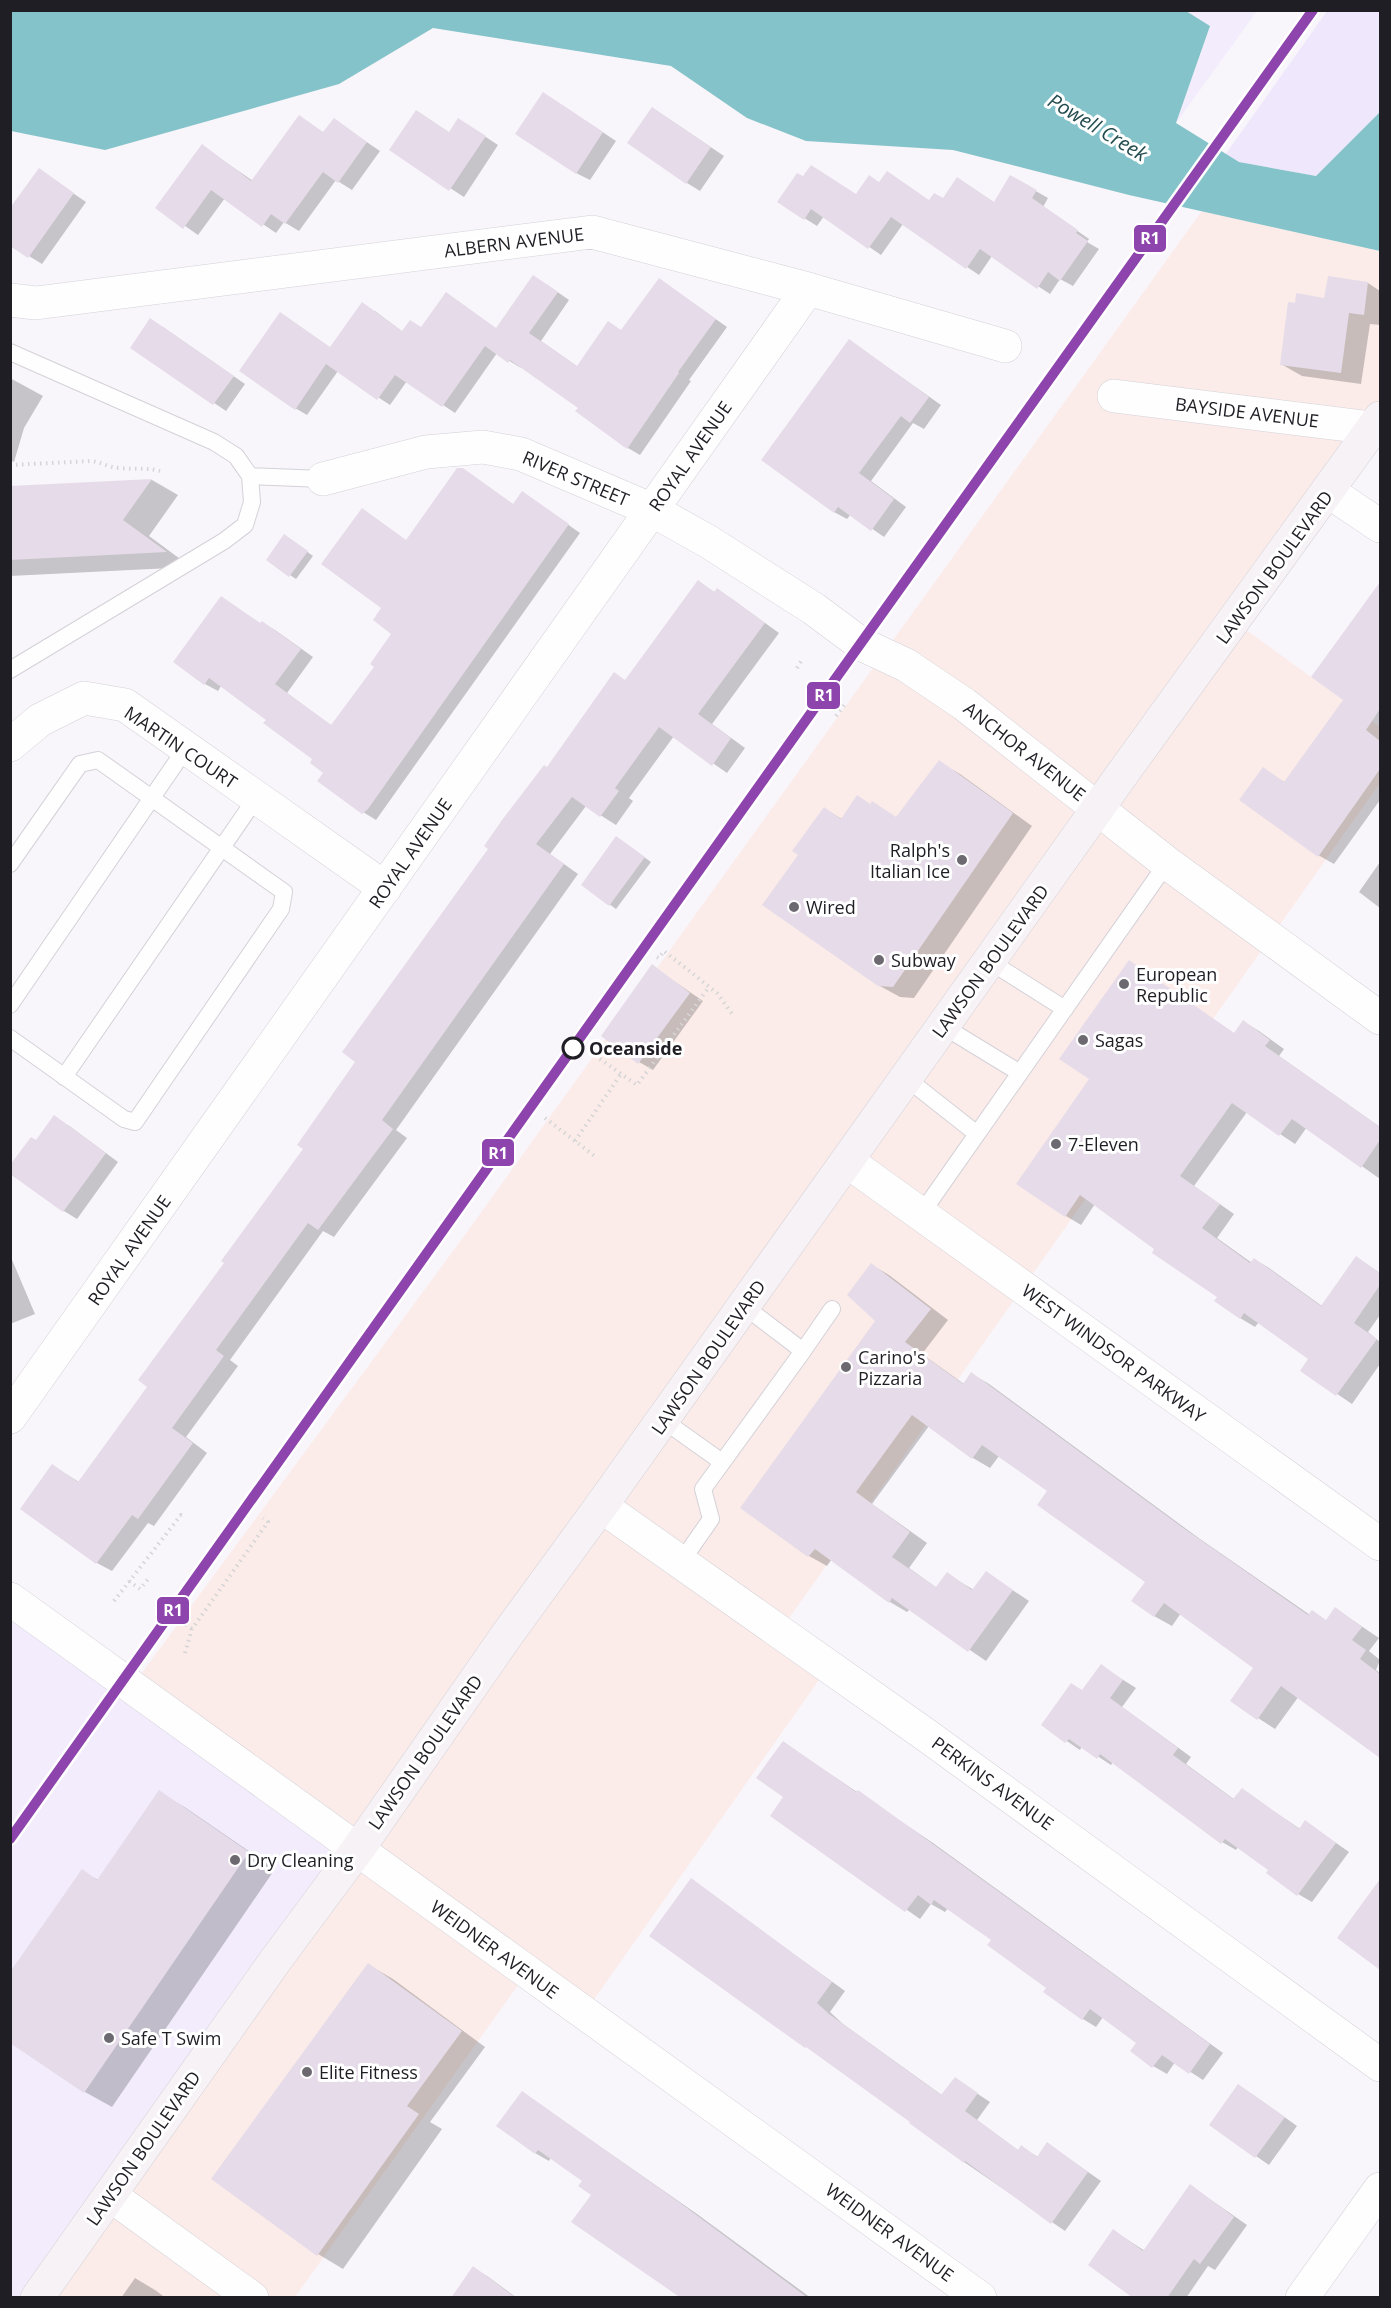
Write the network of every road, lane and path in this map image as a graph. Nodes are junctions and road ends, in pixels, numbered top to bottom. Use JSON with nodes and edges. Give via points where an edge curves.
{"nodes":[{"id":1,"x":808,"y":289,"type":"junction"},
{"id":2,"x":10,"y":300,"type":"edge"},
{"id":3,"x":1005,"y":346,"type":"dead end"},
{"id":4,"x":10,"y":352,"type":"edge"},
{"id":5,"x":1114,"y":396,"type":"dead end"},
{"id":6,"x":1378,"y":425,"type":"edge"},
{"id":7,"x":10,"y":465,"type":"edge"},
{"id":8,"x":160,"y":471,"type":"dead end"},
{"id":9,"x":250,"y":476,"type":"junction"},
{"id":10,"x":323,"y":479,"type":"joint"},
{"id":11,"x":1328,"y":491,"type":"junction"},
{"id":12,"x":652,"y":510,"type":"junction"},
{"id":13,"x":1380,"y":526,"type":"edge"},
{"id":14,"x":802,"y":658,"type":"dead end"},
{"id":15,"x":797,"y":669,"type":"dead end"},
{"id":16,"x":10,"y":670,"type":"edge"},
{"id":17,"x":844,"y":704,"type":"dead end"},
{"id":18,"x":836,"y":716,"type":"dead end"},
{"id":19,"x":10,"y":745,"type":"edge"},
{"id":20,"x":186,"y":748,"type":"junction"},
{"id":21,"x":152,"y":798,"type":"junction"},
{"id":22,"x":256,"y":798,"type":"junction"},
{"id":23,"x":1099,"y":809,"type":"junction"},
{"id":24,"x":223,"y":848,"type":"junction"},
{"id":25,"x":1167,"y":863,"type":"junction"},
{"id":26,"x":10,"y":864,"type":"edge"},
{"id":27,"x":385,"y":888,"type":"junction"},
{"id":28,"x":657,"y":957,"type":"dead end"},
{"id":29,"x":989,"y":961,"type":"junction"},
{"id":30,"x":708,"y":987,"type":"junction"},
{"id":31,"x":10,"y":1005,"type":"edge"},
{"id":32,"x":1065,"y":1009,"type":"junction"},
{"id":33,"x":733,"y":1015,"type":"dead end"},
{"id":34,"x":1380,"y":1018,"type":"edge"},
{"id":35,"x":943,"y":1026,"type":"junction"},
{"id":36,"x":10,"y":1038,"type":"edge"},
{"id":37,"x":590,"y":1052,"type":"dead end"},
{"id":38,"x":1020,"y":1073,"type":"junction"},
{"id":39,"x":621,"y":1074,"type":"junction"},
{"id":40,"x":64,"y":1077,"type":"junction"},
{"id":41,"x":906,"y":1078,"type":"junction"},
{"id":42,"x":545,"y":1118,"type":"dead end"},
{"id":43,"x":976,"y":1134,"type":"junction"},
{"id":44,"x":576,"y":1141,"type":"junction"},
{"id":45,"x":597,"y":1158,"type":"dead end"},
{"id":46,"x":847,"y":1161,"type":"junction"},
{"id":47,"x":921,"y":1214,"type":"junction"},
{"id":48,"x":744,"y":1306,"type":"junction"},
{"id":49,"x":832,"y":1309,"type":"dead end"},
{"id":50,"x":803,"y":1351,"type":"junction"},
{"id":51,"x":10,"y":1417,"type":"edge"},
{"id":52,"x":663,"y":1420,"type":"junction"},
{"id":53,"x":722,"y":1462,"type":"junction"},
{"id":54,"x":601,"y":1506,"type":"junction"},
{"id":55,"x":185,"y":1518,"type":"dead end"},
{"id":56,"x":263,"y":1518,"type":"dead end"},
{"id":57,"x":1380,"y":1544,"type":"edge"},
{"id":58,"x":681,"y":1563,"type":"junction"},
{"id":59,"x":149,"y":1578,"type":"dead end"},
{"id":60,"x":129,"y":1581,"type":"junction"},
{"id":61,"x":10,"y":1599,"type":"edge"},
{"id":62,"x":114,"y":1601,"type":"dead end"},
{"id":63,"x":188,"y":1611,"type":"dead end"},
{"id":64,"x":192,"y":1629,"type":"junction"},
{"id":65,"x":185,"y":1653,"type":"dead end"},
{"id":66,"x":358,"y":1850,"type":"junction"},
{"id":67,"x":1380,"y":2065,"type":"edge"},
{"id":68,"x":1380,"y":2189,"type":"edge"},
{"id":69,"x":110,"y":2195,"type":"junction"},
{"id":70,"x":37,"y":2298,"type":"edge"},
{"id":71,"x":252,"y":2298,"type":"edge"},
{"id":72,"x":980,"y":2298,"type":"edge"},
{"id":73,"x":1302,"y":2298,"type":"edge"}],
"edges":[{"from":1,"to":2,"type":"street","name":"ALBERN AVENUE","via":[[592,232],[36,303]]},
{"from":1,"to":3,"type":"street","name":"ALBERN AVENUE"},
{"from":1,"to":12,"type":"street","name":"ROYAL AVENUE"},
{"from":4,"to":9,"type":"lane","via":[[214,442],[236,456]]},
{"from":5,"to":6,"type":"street","name":"BAYSIDE AVENUE"},
{"from":6,"to":11,"type":"main road","name":"LAWSON BOULEVARD"},
{"from":7,"to":8,"type":"path","via":[[91,461]]},
{"from":9,"to":10,"type":"lane"},
{"from":9,"to":16,"type":"lane","via":[[252,502],[245,525]]},
{"from":10,"to":12,"type":"street","name":"RIVER STREET","via":[[426,452],[483,447],[521,454]]},
{"from":11,"to":13,"type":"street"},
{"from":11,"to":23,"type":"main road","name":"LAWSON BOULEVARD"},
{"from":12,"to":23,"type":"street","name":"ANCHOR AVENUE","via":[[709,542],[861,644],[906,665]]},
{"from":12,"to":27,"type":"street","name":"ROYAL AVENUE"},
{"from":14,"to":15,"type":"path"},
{"from":17,"to":18,"type":"path"},
{"from":19,"to":20,"type":"street","name":"MARTIN COURT","via":[[40,720],[84,698],[125,705]]},
{"from":20,"to":21,"type":"lane"},
{"from":20,"to":22,"type":"street","name":"MARTIN COURT"},
{"from":21,"to":24,"type":"lane"},
{"from":21,"to":26,"type":"lane","via":[[98,760],[80,764]]},
{"from":21,"to":31,"type":"lane"},
{"from":22,"to":24,"type":"lane"},
{"from":22,"to":27,"type":"street","name":"MARTIN COURT"},
{"from":23,"to":25,"type":"street","name":"ANCHOR AVENUE"},
{"from":23,"to":29,"type":"main road","name":"LAWSON BOULEVARD"},
{"from":24,"to":40,"type":"lane"},
{"from":24,"to":40,"type":"lane","via":[[284,892],[281,909],[142,1113],[135,1122],[124,1119]]},
{"from":25,"to":32,"type":"lane"},
{"from":25,"to":34,"type":"street","name":"ANCHOR AVENUE"},
{"from":27,"to":51,"type":"street","name":"ROYAL AVENUE"},
{"from":28,"to":30,"type":"path","via":[[664,951]]},
{"from":29,"to":32,"type":"lane"},
{"from":29,"to":35,"type":"main road","name":"LAWSON BOULEVARD"},
{"from":30,"to":33,"type":"path"},
{"from":30,"to":39,"type":"path","via":[[637,1085]]},
{"from":32,"to":38,"type":"lane"},
{"from":35,"to":38,"type":"lane"},
{"from":35,"to":41,"type":"main road","name":"LAWSON BOULEVARD"},
{"from":36,"to":40,"type":"lane"},
{"from":37,"to":39,"type":"path"},
{"from":38,"to":43,"type":"lane"},
{"from":39,"to":44,"type":"path"},
{"from":41,"to":43,"type":"lane"},
{"from":41,"to":46,"type":"main road","name":"LAWSON BOULEVARD"},
{"from":42,"to":44,"type":"path"},
{"from":43,"to":47,"type":"lane"},
{"from":44,"to":45,"type":"path"},
{"from":46,"to":47,"type":"street","name":"WEST WINDSOR PARKWAY"},
{"from":46,"to":48,"type":"main road","name":"LAWSON BOULEVARD"},
{"from":47,"to":57,"type":"street","name":"WEST WINDSOR PARKWAY"},
{"from":48,"to":50,"type":"lane"},
{"from":48,"to":52,"type":"main road","name":"LAWSON BOULEVARD"},
{"from":49,"to":50,"type":"lane"},
{"from":50,"to":53,"type":"lane"},
{"from":52,"to":53,"type":"lane"},
{"from":52,"to":54,"type":"main road","name":"LAWSON BOULEVARD"},
{"from":53,"to":58,"type":"lane","via":[[703,1489],[711,1519]]},
{"from":54,"to":58,"type":"street","name":"PERKINS AVENUE"},
{"from":54,"to":66,"type":"main road","name":"LAWSON BOULEVARD"},
{"from":55,"to":60,"type":"path","via":[[182,1515]]},
{"from":56,"to":64,"type":"path","via":[[268,1522]]},
{"from":58,"to":67,"type":"street","name":"PERKINS AVENUE","via":[[917,1728]]},
{"from":59,"to":60,"type":"path","via":[[140,1589]]},
{"from":60,"to":62,"type":"path"},
{"from":61,"to":66,"type":"street","name":"WEIDNER AVENUE"},
{"from":63,"to":64,"type":"path","via":[[181,1621]]},
{"from":64,"to":65,"type":"path"},
{"from":66,"to":69,"type":"main road","name":"LAWSON BOULEVARD"},
{"from":66,"to":72,"type":"street","name":"WEIDNER AVENUE"},
{"from":68,"to":73,"type":"street"},
{"from":69,"to":70,"type":"main road","name":"LAWSON BOULEVARD"},
{"from":69,"to":71,"type":"street"}]}
